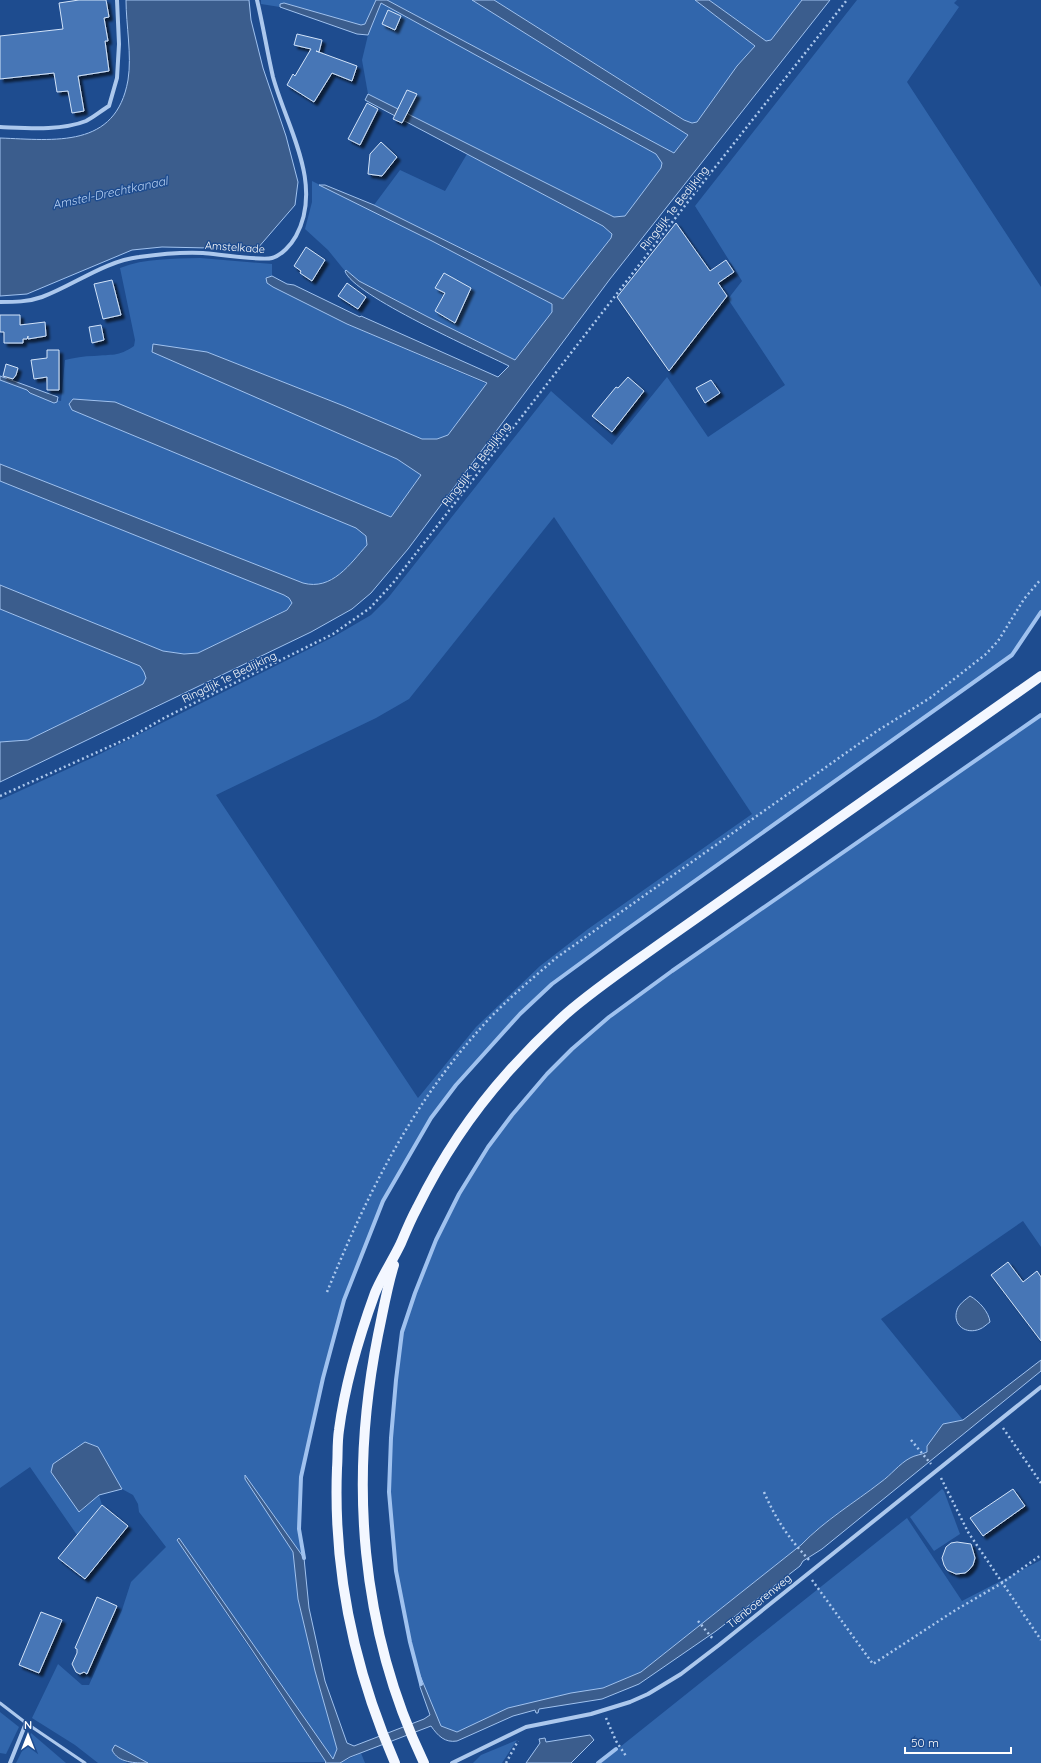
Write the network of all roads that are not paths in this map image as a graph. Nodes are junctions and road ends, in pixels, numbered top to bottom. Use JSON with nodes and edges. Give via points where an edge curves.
{"nodes":[{"id":1,"x":117,"y":0,"type":"edge"},
{"id":2,"x":256,"y":0,"type":"edge"},
{"id":3,"x":0,"y":127,"type":"edge"},
{"id":4,"x":0,"y":302,"type":"edge"},
{"id":5,"x":1041,"y":676,"type":"edge"},
{"id":6,"x":400,"y":1244,"type":"junction"},
{"id":7,"x":1041,"y":1387,"type":"edge"},
{"id":8,"x":0,"y":1703,"type":"edge"},
{"id":9,"x":26,"y":1724,"type":"junction"},
{"id":10,"x":10,"y":1763,"type":"edge"},
{"id":11,"x":85,"y":1763,"type":"edge"},
{"id":12,"x":394,"y":1763,"type":"edge"},
{"id":13,"x":424,"y":1763,"type":"edge"},
{"id":14,"x":452,"y":1763,"type":"edge"}],
"edges":[{"from":1,"to":3,"type":"street","via":[[117,78],[109,106],[86,121],[61,126]]},
{"from":2,"to":4,"type":"street","name":"Amstelkade","via":[[274,78],[304,169],[307,191],[304,214],[293,242],[272,258],[200,253],[130,258],[41,297],[18,302]]},
{"from":5,"to":6,"type":"main road","via":[[661,943],[568,1013],[508,1073],[456,1140],[420,1202]]},
{"from":6,"to":12,"type":"main road","via":[[376,1292],[356,1354],[339,1431],[337,1480],[341,1574],[347,1615],[356,1656],[380,1730]]},
{"from":6,"to":13,"type":"main road","via":[[392,1270],[367,1397],[362,1499],[369,1581],[377,1629],[385,1662]]},
{"from":7,"to":14,"type":"street","name":"Tienboerenweg","via":[[719,1645],[665,1685],[630,1702],[526,1727]]},
{"from":8,"to":9,"type":"lane"},
{"from":9,"to":10,"type":"street"},
{"from":9,"to":11,"type":"lane"}]}
